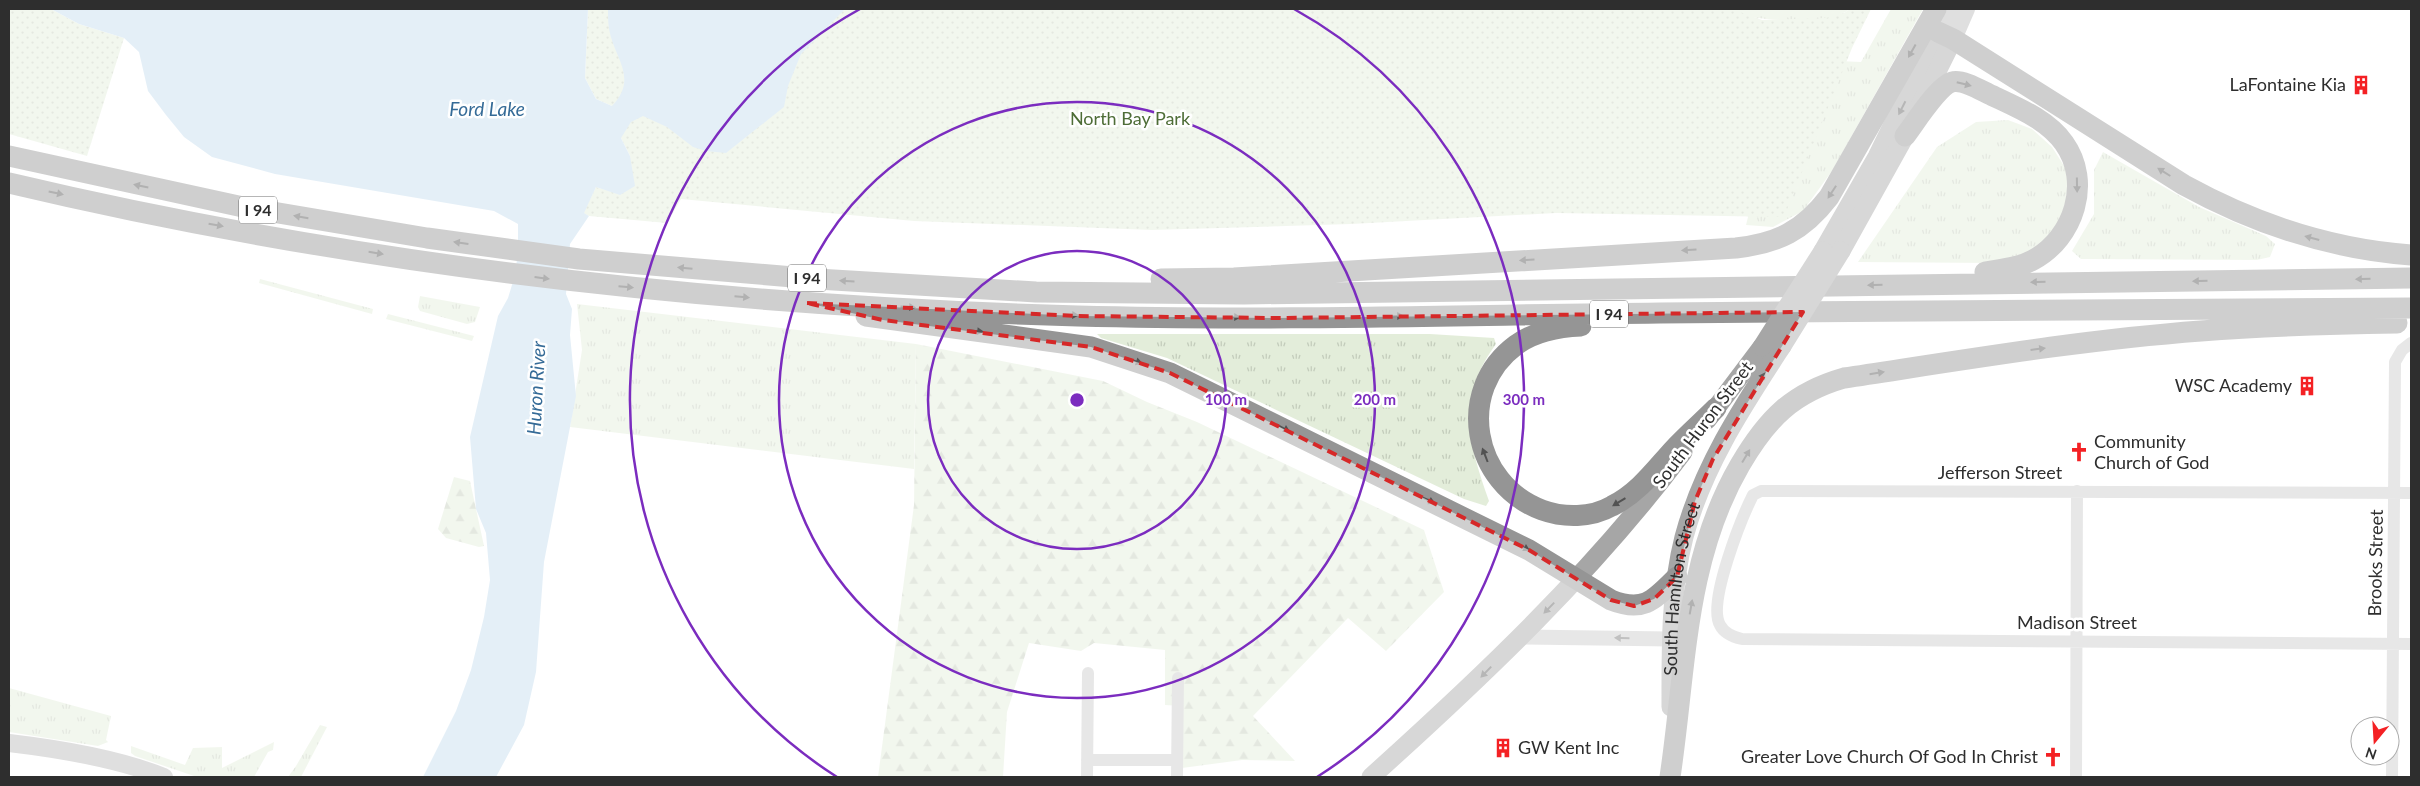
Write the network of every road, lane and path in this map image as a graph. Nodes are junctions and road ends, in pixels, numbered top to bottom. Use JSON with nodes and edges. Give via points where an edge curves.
{"nodes":[{"id":1,"x":1936,"y":9,"type":"edge"},
{"id":2,"x":1949,"y":9,"type":"edge"},
{"id":3,"x":1966,"y":9,"type":"edge"},
{"id":4,"x":1945,"y":36,"type":"junction"},
{"id":5,"x":1905,"y":136,"type":"junction"},
{"id":6,"x":9,"y":156,"type":"edge"},
{"id":7,"x":9,"y":182,"type":"edge"},
{"id":8,"x":1832,"y":251,"type":"junction"},
{"id":9,"x":2411,"y":255,"type":"edge"},
{"id":10,"x":2411,"y":278,"type":"edge"},
{"id":11,"x":1937,"y":283,"type":"junction"},
{"id":12,"x":1036,"y":292,"type":"junction"},
{"id":13,"x":807,"y":303,"type":"junction"},
{"id":14,"x":2411,"y":308,"type":"edge"},
{"id":15,"x":1642,"y":314,"type":"junction"},
{"id":16,"x":2411,"y":322,"type":"edge"},
{"id":17,"x":2407,"y":347,"type":"edge"},
{"id":18,"x":1716,"y":408,"type":"junction"},
{"id":19,"x":1740,"y":412,"type":"joint"},
{"id":20,"x":2076,"y":491,"type":"junction"},
{"id":21,"x":2394,"y":493,"type":"junction"},
{"id":22,"x":2411,"y":493,"type":"edge"},
{"id":23,"x":1677,"y":577,"type":"junction"},
{"id":24,"x":1577,"y":579,"type":"junction"},
{"id":25,"x":1520,"y":637,"type":"junction"},
{"id":26,"x":1671,"y":639,"type":"junction"},
{"id":27,"x":1742,"y":639,"type":"joint"},
{"id":28,"x":2076,"y":642,"type":"junction"},
{"id":29,"x":2392,"y":644,"type":"junction"},
{"id":30,"x":2411,"y":644,"type":"edge"},
{"id":31,"x":1088,"y":673,"type":"dead end"},
{"id":32,"x":1178,"y":678,"type":"dead end"},
{"id":33,"x":9,"y":743,"type":"edge"},
{"id":34,"x":1087,"y":760,"type":"junction"},
{"id":35,"x":1177,"y":760,"type":"junction"},
{"id":36,"x":164,"y":777,"type":"edge"},
{"id":37,"x":1087,"y":777,"type":"edge"},
{"id":38,"x":1177,"y":777,"type":"edge"},
{"id":39,"x":1371,"y":777,"type":"edge"},
{"id":40,"x":1670,"y":777,"type":"edge"},
{"id":41,"x":2076,"y":777,"type":"edge"},
{"id":42,"x":2392,"y":777,"type":"edge"}],
"edges":[{"from":1,"to":12,"type":"highway","one_way":true,"via":[[1829,197],[1818,211],[1792,232],[1760,245],[1234,278],[1091,281]]},
{"from":2,"to":4,"type":"main road","name":"South Huron Street"},
{"from":3,"to":4,"type":"main road","name":"South Huron Street"},
{"from":4,"to":5,"type":"main road","name":"South Huron Street"},
{"from":4,"to":8,"type":"main road","name":"South Huron Street","one_way":true,"via":[[1877,157]]},
{"from":9,"to":4,"type":"highway","one_way":true,"via":[[2378,252],[2313,238],[2278,228],[2214,201]]},
{"from":5,"to":8,"type":"main road","name":"South Huron Street"},
{"from":5,"to":11,"type":"highway","one_way":true,"via":[[1943,88],[1955,82],[1972,86],[2049,128],[2064,143],[2077,178],[2074,211],[2065,231],[2045,253],[2018,267]]},
{"from":12,"to":6,"type":"highway","number":"I 94","one_way":true,"via":[[817,279],[510,250],[243,208]]},
{"from":7,"to":13,"type":"highway","number":"I 94","one_way":true,"via":[[265,234],[507,273]]},
{"from":8,"to":18,"type":"main road","name":"South Huron Street","bridge":true},
{"from":19,"to":8,"type":"main road","name":"South Huron Street","one_way":true,"bridge":true,"via":[[1782,346]]},
{"from":10,"to":11,"type":"highway","number":"I 94","one_way":true},
{"from":11,"to":12,"type":"highway","number":"I 94","one_way":true,"via":[[1244,294]]},
{"from":13,"to":15,"type":"highway","number":"I 94","one_way":true,"via":[[1086,316],[1277,318]]},
{"from":13,"to":24,"type":"highway","one_way":true,"via":[[883,320],[1091,347],[1170,372],[1480,525]]},
{"from":14,"to":15,"type":"highway","number":"I 94"},
{"from":18,"to":15,"type":"highway","one_way":true,"via":[[1628,497],[1592,514],[1553,514],[1532,506],[1503,485],[1484,453],[1478,414],[1482,395],[1502,357],[1535,334]]},
{"from":40,"to":16,"type":"highway","one_way":true,"via":[[1680,715],[1689,618],[1708,535],[1736,472],[1760,433],[1771,419],[1804,393],[1844,378],[2003,353],[2135,337],[2299,325]]},
{"from":17,"to":21,"type":"street","name":"Brooks Street","via":[[2395,362]]},
{"from":18,"to":24,"type":"main road","name":"South Huron Street","via":[[1649,497]]},
{"from":19,"to":23,"type":"main road","name":"South Hamilton Street","via":[[1713,459],[1695,501]]},
{"from":20,"to":21,"type":"street","name":"Jefferson Street"},
{"from":20,"to":27,"type":"street","name":"Jefferson Street","via":[[1761,491],[1753,495],[1732,545],[1719,600],[1719,624],[1732,637]]},
{"from":20,"to":28,"type":"street"},
{"from":21,"to":22,"type":"street","name":"Jefferson Street"},
{"from":21,"to":29,"type":"street","name":"Brooks Street"},
{"from":23,"to":24,"type":"highway","via":[[1654,599],[1634,606],[1610,600]]},
{"from":23,"to":26,"type":"main road","name":"South Hamilton Street"},
{"from":24,"to":25,"type":"main road","name":"South Huron Street","one_way":true},
{"from":26,"to":25,"type":"street","one_way":true},
{"from":25,"to":39,"type":"main road","name":"South Huron Street","one_way":true,"via":[[1475,683]]},
{"from":26,"to":40,"type":"main road","name":"South Hamilton Street"},
{"from":27,"to":28,"type":"street","name":"Madison Street"},
{"from":28,"to":29,"type":"street","name":"Madison Street"},
{"from":28,"to":41,"type":"street"},
{"from":29,"to":30,"type":"street","name":"Madison Street"},
{"from":29,"to":42,"type":"street","name":"Brooks Street"},
{"from":31,"to":34,"type":"street"},
{"from":32,"to":35,"type":"street"},
{"from":33,"to":36,"type":"main road","via":[[93,757]]},
{"from":34,"to":35,"type":"street"},
{"from":34,"to":37,"type":"street"},
{"from":35,"to":38,"type":"street"}]}
